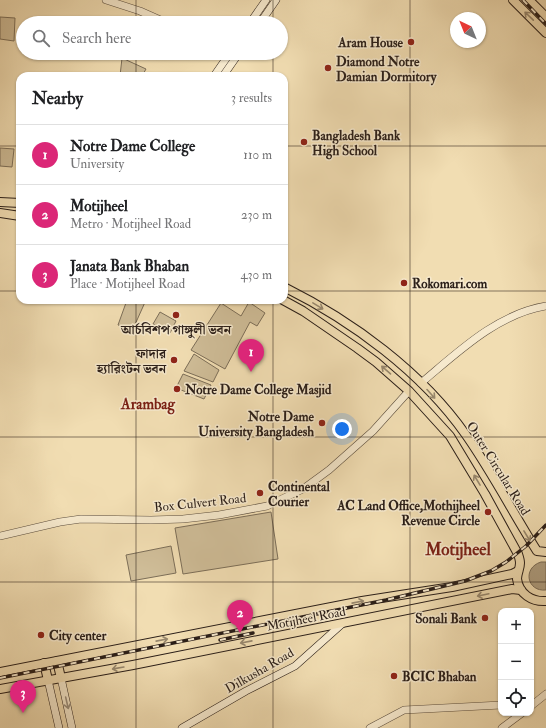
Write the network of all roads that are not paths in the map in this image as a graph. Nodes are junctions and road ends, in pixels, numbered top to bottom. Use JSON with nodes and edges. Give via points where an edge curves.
{"nodes":[{"id":1,"x":106,"y":0,"type":"edge"},
{"id":2,"x":266,"y":0,"type":"edge"},
{"id":3,"x":276,"y":0,"type":"edge"},
{"id":4,"x":513,"y":0,"type":"edge"},
{"id":5,"x":529,"y":0,"type":"edge"},
{"id":6,"x":151,"y":16,"type":"edge"},
{"id":7,"x":255,"y":16,"type":"edge"},
{"id":8,"x":265,"y":16,"type":"edge"},
{"id":9,"x":546,"y":17,"type":"edge"},
{"id":10,"x":546,"y":33,"type":"edge"},
{"id":11,"x":229,"y":60,"type":"edge"},
{"id":12,"x":232,"y":60,"type":"edge"},
{"id":13,"x":218,"y":72,"type":"edge"},
{"id":14,"x":225,"y":72,"type":"edge"},
{"id":15,"x":0,"y":202,"type":"edge"},
{"id":16,"x":16,"y":203,"type":"edge"},
{"id":17,"x":0,"y":213,"type":"edge"},
{"id":18,"x":16,"y":215,"type":"edge"},
{"id":19,"x":288,"y":289,"type":"edge"},
{"id":20,"x":288,"y":303,"type":"edge"},
{"id":21,"x":546,"y":306,"type":"edge"},
{"id":22,"x":421,"y":383,"type":"junction"},
{"id":23,"x":409,"y":391,"type":"junction"},
{"id":24,"x":0,"y":536,"type":"edge"},
{"id":25,"x":546,"y":552,"type":"edge"},
{"id":26,"x":519,"y":568,"type":"junction"},
{"id":27,"x":521,"y":590,"type":"junction"},
{"id":28,"x":546,"y":601,"type":"edge"},
{"id":29,"x":342,"y":624,"type":"junction"},
{"id":30,"x":57,"y":661,"type":"junction"},
{"id":31,"x":44,"y":663,"type":"junction"},
{"id":32,"x":0,"y":672,"type":"edge"},
{"id":33,"x":61,"y":678,"type":"junction"},
{"id":34,"x":48,"y":680,"type":"junction"},
{"id":35,"x":0,"y":689,"type":"edge"},
{"id":36,"x":546,"y":694,"type":"edge"},
{"id":37,"x":534,"y":703,"type":"edge"},
{"id":38,"x":498,"y":705,"type":"edge"},
{"id":39,"x":518,"y":716,"type":"edge"},
{"id":40,"x":59,"y":728,"type":"edge"},
{"id":41,"x":72,"y":728,"type":"edge"},
{"id":42,"x":182,"y":728,"type":"edge"},
{"id":43,"x":370,"y":728,"type":"edge"},
{"id":44,"x":502,"y":728,"type":"edge"}],
"edges":[{"from":1,"to":6,"type":"street"},
{"from":2,"to":7,"type":"street"},
{"from":3,"to":8,"type":"street"},
{"from":10,"to":4,"type":"main road","one_way":true},
{"from":5,"to":9,"type":"main road"},
{"from":11,"to":13,"type":"street"},
{"from":12,"to":14,"type":"street"},
{"from":15,"to":16,"type":"main road"},
{"from":17,"to":18,"type":"main road"},
{"from":19,"to":22,"type":"main road","name":"Outer Circular Road","one_way":true,"via":[[374,342]]},
{"from":23,"to":20,"type":"main road","name":"Outer Circular Road","one_way":true,"via":[[357,348]]},
{"from":21,"to":22,"type":"street","via":[[531,308],[494,326],[463,347]]},
{"from":22,"to":25,"type":"main road","name":"Outer Circular Road","one_way":true,"via":[[466,434],[536,552]]},
{"from":23,"to":24,"type":"street","name":"Box Culvert Road","via":[[373,431],[329,470],[303,489],[267,506],[183,519],[81,519]]},
{"from":26,"to":23,"type":"main road","name":"Outer Circular Road","one_way":true,"via":[[518,554],[512,541],[450,436]]},
{"from":26,"to":27,"type":"main road","name":"Outer Circular Road","via":[[517,578]]},
{"from":30,"to":26,"type":"main road","name":"Motijheel Road","one_way":true,"via":[[362,601],[452,587],[512,574]]},
{"from":27,"to":28,"type":"main road","via":[[533,600]]},
{"from":27,"to":29,"type":"main road","name":"Motijheel Road","one_way":true,"via":[[512,589]]},
{"from":29,"to":33,"type":"main road","name":"Motijheel Road","one_way":true},
{"from":29,"to":42,"type":"street","name":"Dilkusha Road","via":[[295,666]]},
{"from":30,"to":31,"type":"main road","name":"Motijheel Road"},
{"from":30,"to":33,"type":"main road"},
{"from":31,"to":32,"type":"main road","name":"Motijheel Road"},
{"from":31,"to":34,"type":"main road"},
{"from":33,"to":34,"type":"main road","name":"Motijheel Road"},
{"from":33,"to":41,"type":"street","one_way":true},
{"from":34,"to":35,"type":"main road","name":"Motijheel Road"},
{"from":34,"to":40,"type":"street"},
{"from":36,"to":37,"type":"street"},
{"from":38,"to":43,"type":"street","via":[[404,710]]},
{"from":39,"to":44,"type":"street"}]}
